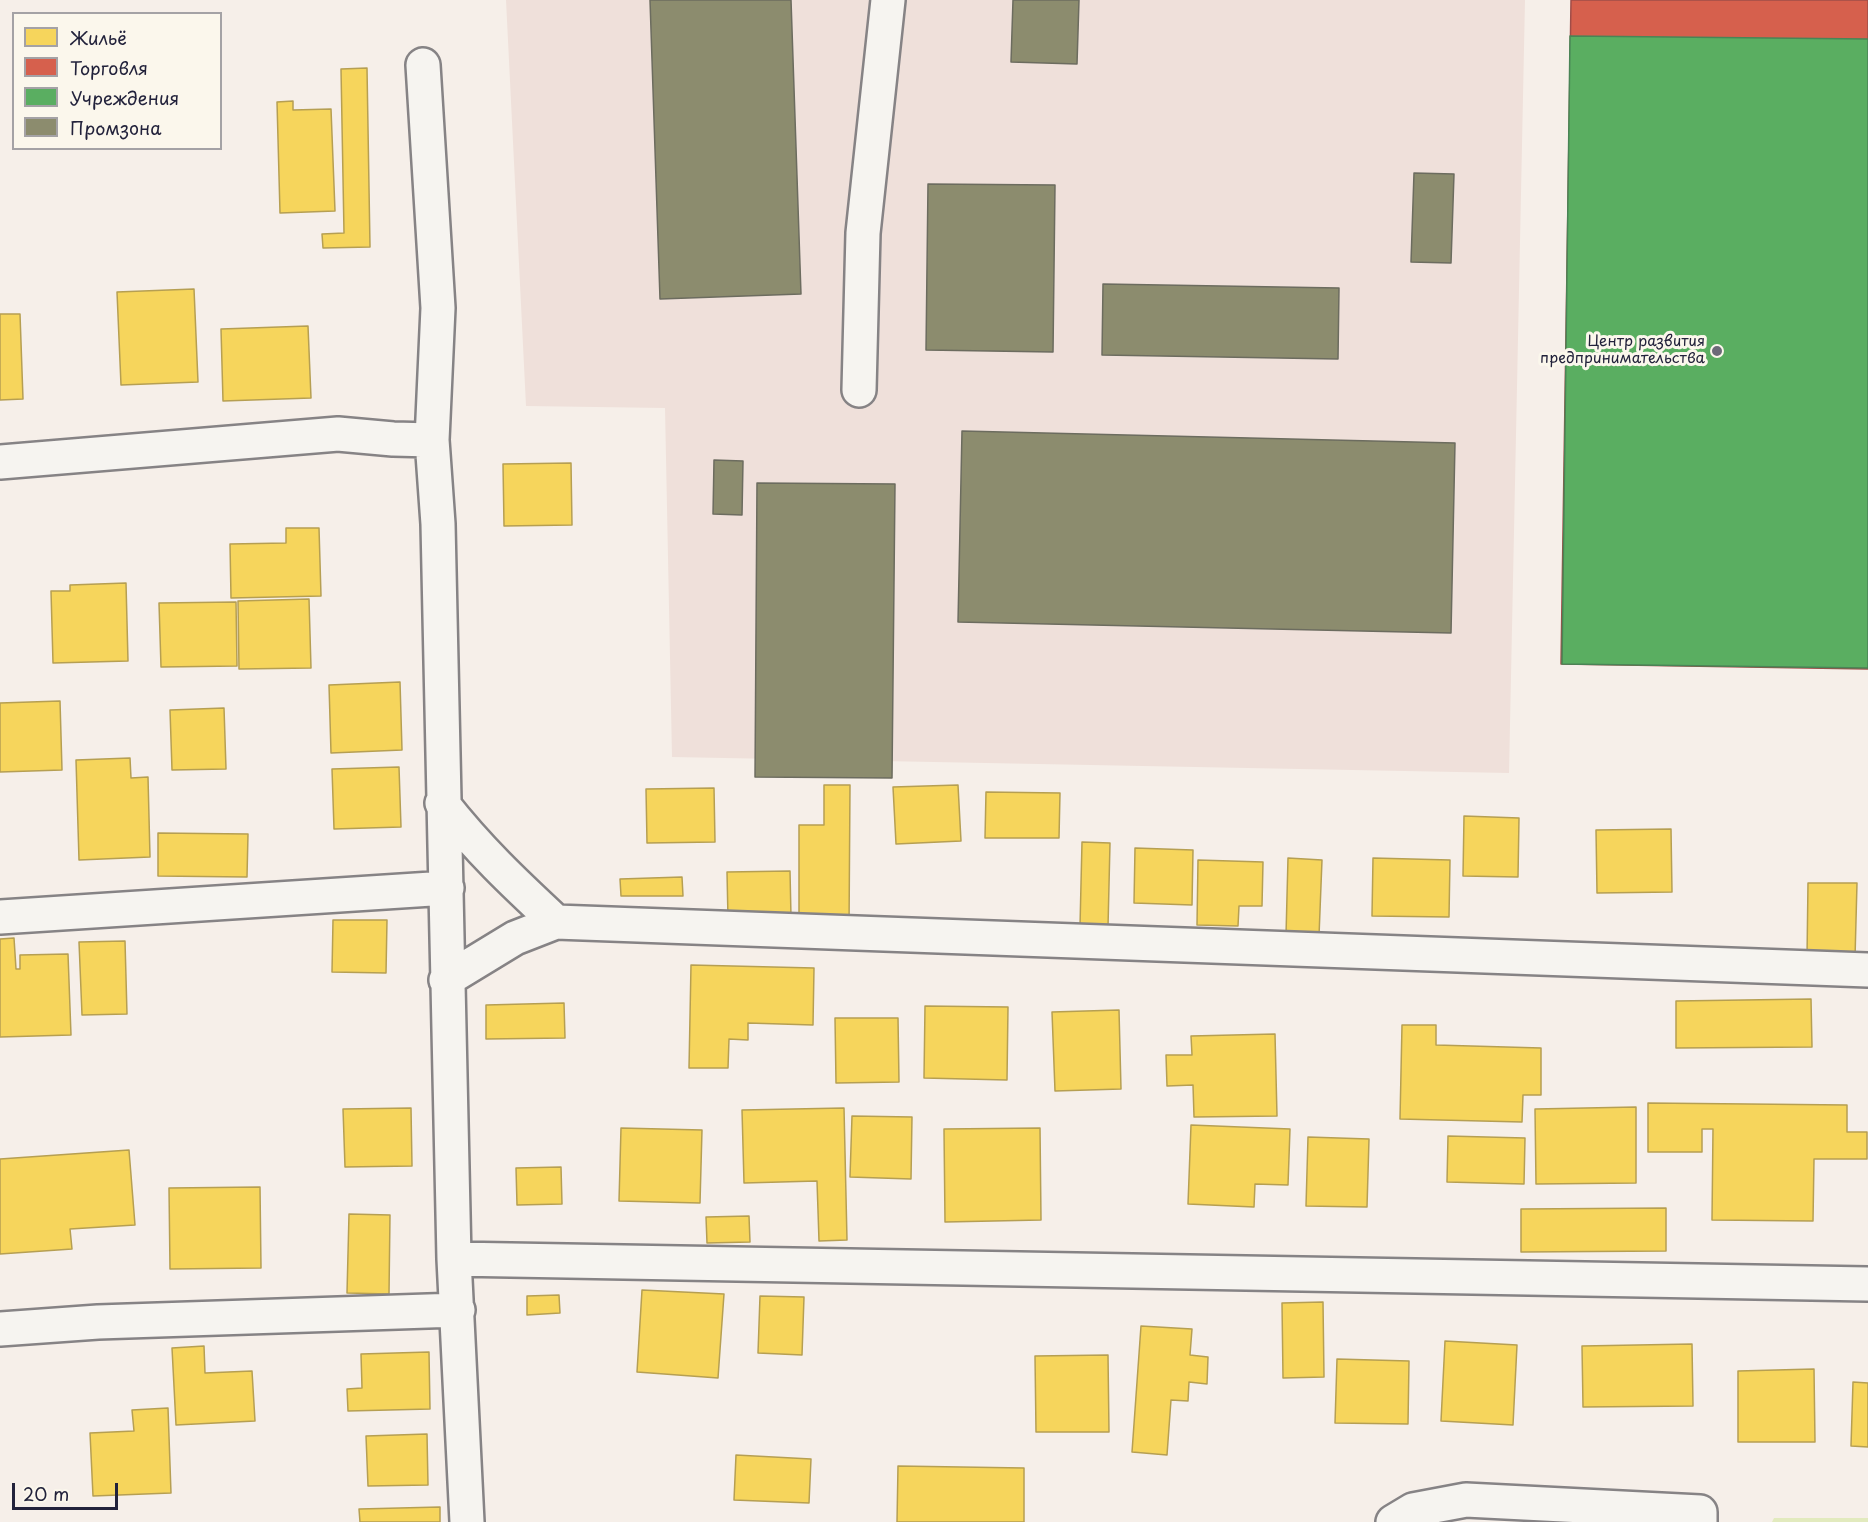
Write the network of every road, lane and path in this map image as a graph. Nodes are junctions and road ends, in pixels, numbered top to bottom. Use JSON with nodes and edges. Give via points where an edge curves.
{"nodes":[{"id":1,"x":888,"y":0,"type":"edge"},
{"id":2,"x":423,"y":65,"type":"dead end"},
{"id":3,"x":859,"y":390,"type":"dead end"},
{"id":4,"x":432,"y":440,"type":"junction"},
{"id":5,"x":0,"y":462,"type":"edge"},
{"id":6,"x":442,"y":803,"type":"junction"},
{"id":7,"x":447,"y":888,"type":"junction"},
{"id":8,"x":0,"y":917,"type":"edge"},
{"id":9,"x":556,"y":922,"type":"junction"},
{"id":10,"x":1868,"y":970,"type":"edge"},
{"id":11,"x":446,"y":980,"type":"junction"},
{"id":12,"x":454,"y":1259,"type":"junction"},
{"id":13,"x":1868,"y":1284,"type":"edge"},
{"id":14,"x":458,"y":1310,"type":"junction"},
{"id":15,"x":0,"y":1329,"type":"edge"},
{"id":16,"x":466,"y":1522,"type":"edge"},
{"id":17,"x":1393,"y":1522,"type":"edge"},
{"id":18,"x":1700,"y":1522,"type":"edge"}],
"edges":[{"from":1,"to":3,"type":"street","via":[[863,233]]},
{"from":2,"to":4,"type":"street","via":[[438,308]]},
{"from":4,"to":5,"type":"street","via":[[338,434]]},
{"from":4,"to":6,"type":"street","via":[[438,524]]},
{"from":6,"to":7,"type":"street"},
{"from":6,"to":9,"type":"street","via":[[471,840]]},
{"from":7,"to":8,"type":"street"},
{"from":7,"to":11,"type":"street"},
{"from":9,"to":10,"type":"street"},
{"from":9,"to":11,"type":"street","via":[[515,938]]},
{"from":11,"to":12,"type":"street"},
{"from":12,"to":13,"type":"street"},
{"from":12,"to":14,"type":"street"},
{"from":14,"to":15,"type":"street"},
{"from":14,"to":16,"type":"street"},
{"from":17,"to":18,"type":"street","via":[[1413,1510],[1466,1500],[1700,1512]]}]}
